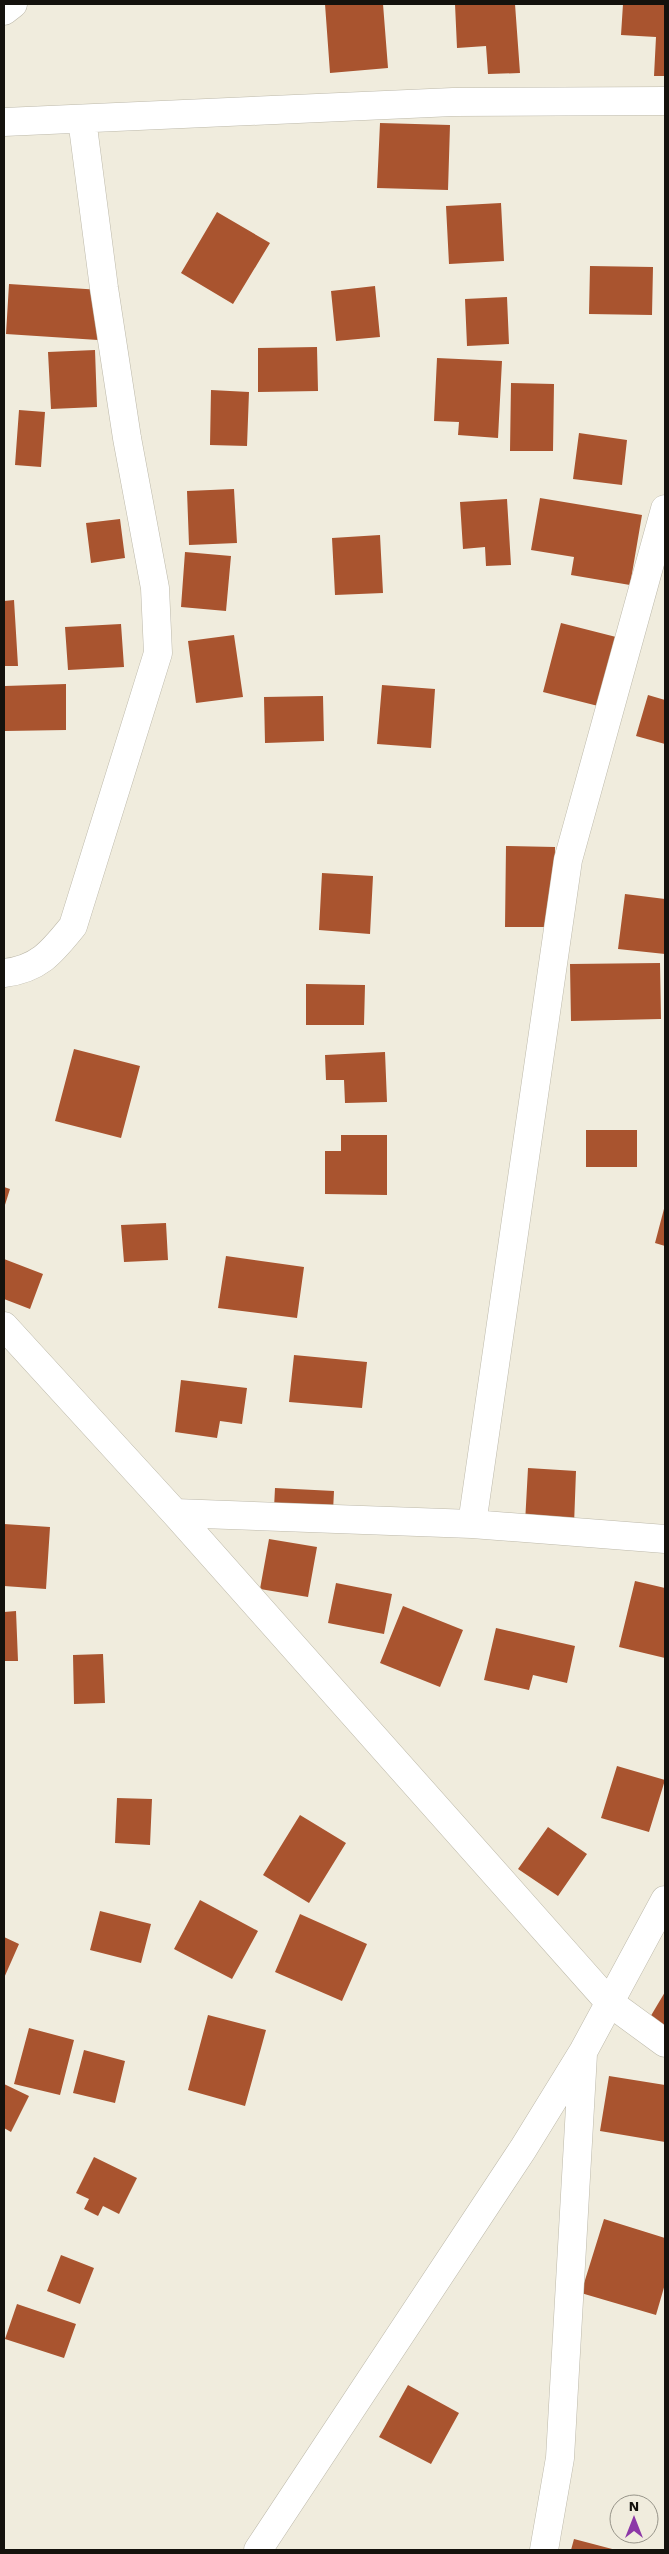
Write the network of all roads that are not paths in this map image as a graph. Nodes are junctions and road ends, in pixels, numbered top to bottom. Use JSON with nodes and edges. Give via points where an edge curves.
{"nodes":[{"id":1,"x":13,"y":4,"type":"edge"},
{"id":2,"x":4,"y":11,"type":"edge"},
{"id":3,"x":665,"y":101,"type":"edge"},
{"id":4,"x":82,"y":119,"type":"junction"},
{"id":5,"x":4,"y":122,"type":"edge"},
{"id":6,"x":665,"y":509,"type":"edge"},
{"id":7,"x":4,"y":974,"type":"edge"},
{"id":8,"x":4,"y":1326,"type":"edge"},
{"id":9,"x":175,"y":1513,"type":"junction"},
{"id":10,"x":472,"y":1524,"type":"junction"},
{"id":11,"x":665,"y":1539,"type":"edge"},
{"id":12,"x":665,"y":1900,"type":"edge"},
{"id":13,"x":608,"y":2002,"type":"junction"},
{"id":14,"x":665,"y":2043,"type":"edge"},
{"id":15,"x":584,"y":2050,"type":"junction"},
{"id":16,"x":258,"y":2550,"type":"edge"},
{"id":17,"x":544,"y":2550,"type":"edge"}],
"edges":[{"from":1,"to":2,"type":"street"},
{"from":3,"to":4,"type":"street","via":[[453,102]]},
{"from":4,"to":5,"type":"street"},
{"from":4,"to":7,"type":"street","via":[[109,326],[155,588],[158,653],[73,926],[47,957],[18,972]]},
{"from":6,"to":10,"type":"street","via":[[568,860]]},
{"from":8,"to":9,"type":"street"},
{"from":9,"to":10,"type":"street"},
{"from":9,"to":13,"type":"street"},
{"from":10,"to":11,"type":"street"},
{"from":12,"to":13,"type":"street"},
{"from":13,"to":14,"type":"street"},
{"from":13,"to":15,"type":"street"},
{"from":15,"to":16,"type":"street","via":[[523,2149]]},
{"from":15,"to":17,"type":"street","via":[[560,2458]]}]}
